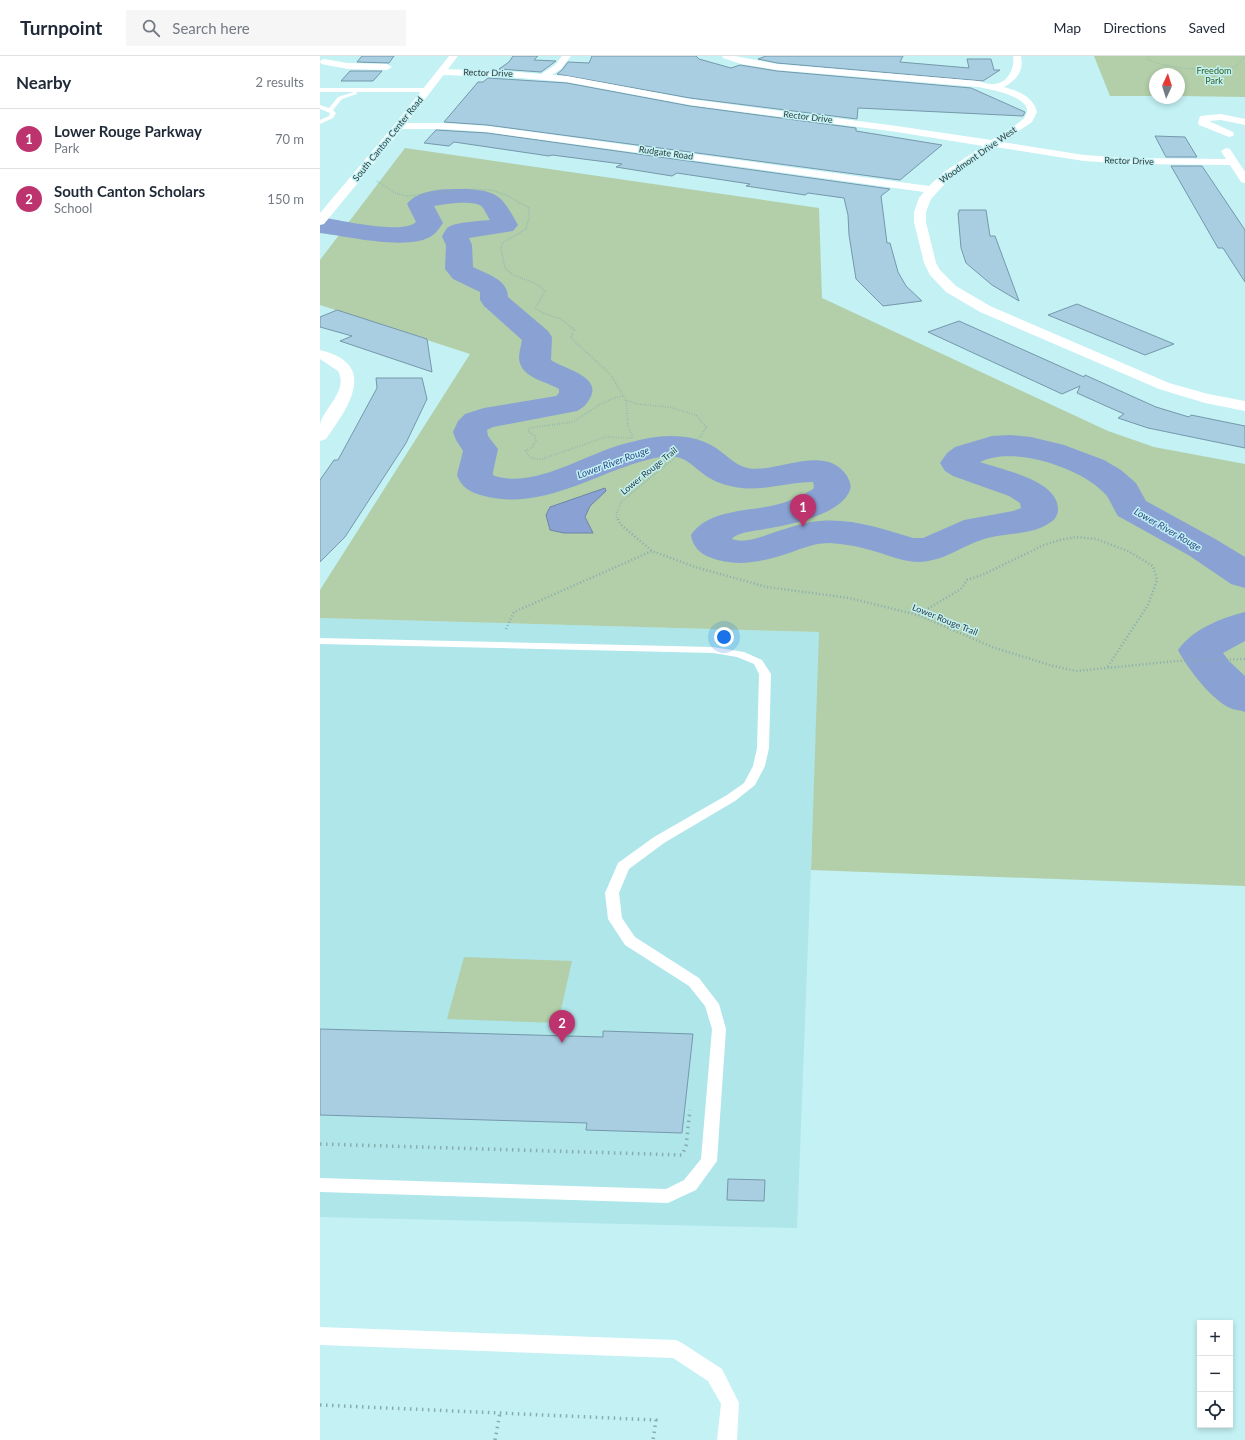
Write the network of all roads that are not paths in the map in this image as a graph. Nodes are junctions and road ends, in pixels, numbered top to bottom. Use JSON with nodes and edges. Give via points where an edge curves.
{"nodes":[{"id":1,"x":341,"y":56,"type":"edge"},
{"id":2,"x":454,"y":56,"type":"edge"},
{"id":3,"x":567,"y":56,"type":"edge"},
{"id":4,"x":726,"y":56,"type":"edge"},
{"id":5,"x":1017,"y":56,"type":"edge"},
{"id":6,"x":322,"y":62,"type":"edge"},
{"id":7,"x":387,"y":67,"type":"dead end"},
{"id":8,"x":441,"y":72,"type":"junction"},
{"id":9,"x":544,"y":76,"type":"junction"},
{"id":10,"x":995,"y":87,"type":"junction"},
{"id":11,"x":320,"y":90,"type":"edge"},
{"id":12,"x":364,"y":90,"type":"junction"},
{"id":13,"x":426,"y":90,"type":"junction"},
{"id":14,"x":340,"y":98,"type":"junction"},
{"id":15,"x":327,"y":100,"type":"dead end"},
{"id":16,"x":320,"y":107,"type":"edge"},
{"id":17,"x":330,"y":110,"type":"junction"},
{"id":18,"x":320,"y":122,"type":"edge"},
{"id":19,"x":399,"y":126,"type":"junction"},
{"id":20,"x":1239,"y":128,"type":"edge"},
{"id":21,"x":993,"y":144,"type":"junction"},
{"id":22,"x":1233,"y":162,"type":"junction"},
{"id":23,"x":1245,"y":180,"type":"edge"},
{"id":24,"x":932,"y":190,"type":"junction"},
{"id":25,"x":322,"y":219,"type":"edge"},
{"id":26,"x":320,"y":354,"type":"edge"},
{"id":27,"x":1245,"y":406,"type":"edge"},
{"id":28,"x":320,"y":436,"type":"edge"},
{"id":29,"x":320,"y":641,"type":"edge"},
{"id":30,"x":320,"y":1185,"type":"edge"},
{"id":31,"x":320,"y":1336,"type":"edge"},
{"id":32,"x":727,"y":1440,"type":"edge"}],
"edges":[{"from":1,"to":6,"type":"street"},
{"from":2,"to":8,"type":"street","name":"South Canton Center Road"},
{"from":3,"to":9,"type":"street","via":[[558,67]]},
{"from":4,"to":10,"type":"street","name":"Woodmont Drive West","via":[[764,66],[838,68]]},
{"from":5,"to":10,"type":"street","via":[[1019,66],[1016,73],[1008,81]]},
{"from":6,"to":7,"type":"street"},
{"from":8,"to":9,"type":"street","name":"Rector Drive"},
{"from":8,"to":13,"type":"street","name":"South Canton Center Road"},
{"from":9,"to":21,"type":"street","name":"Rector Drive","via":[[595,83],[690,102],[897,128]]},
{"from":10,"to":21,"type":"street","name":"Woodmont Drive West","via":[[1023,98],[1033,110],[1028,120]]},
{"from":11,"to":12,"type":"lane"},
{"from":12,"to":13,"type":"lane"},
{"from":12,"to":14,"type":"lane"},
{"from":13,"to":19,"type":"street","name":"South Canton Center Road"},
{"from":14,"to":15,"type":"lane"},
{"from":14,"to":17,"type":"lane"},
{"from":16,"to":17,"type":"lane"},
{"from":17,"to":18,"type":"lane","via":[[333,113],[331,117]]},
{"from":19,"to":24,"type":"street","name":"Rudgate Road","via":[[487,129]]},
{"from":19,"to":25,"type":"street","name":"South Canton Center Road"},
{"from":20,"to":20,"type":"street","via":[[1203,122],[1204,118],[1221,117]]},
{"from":20,"to":22,"type":"street","via":[[1223,140],[1222,146]]},
{"from":21,"to":22,"type":"street","name":"Rector Drive","via":[[1084,158]]},
{"from":21,"to":24,"type":"street","name":"Woodmont Drive West","via":[[948,174]]},
{"from":22,"to":23,"type":"street"},
{"from":24,"to":27,"type":"street","name":"Woodmont Drive West","via":[[925,198],[920,212],[930,263],[943,282],[960,296],[1164,386]]},
{"from":26,"to":28,"type":"street","via":[[340,363],[347,372],[349,382],[347,392]]},
{"from":29,"to":30,"type":"lane","via":[[713,650],[740,654],[758,662],[765,674],[763,748],[749,785],[623,866],[612,893],[615,919],[630,941],[694,982],[712,1004],[719,1028],[709,1161],[690,1185],[668,1196]]},
{"from":31,"to":32,"type":"lane","via":[[676,1349],[715,1375],[730,1403]]}]}
